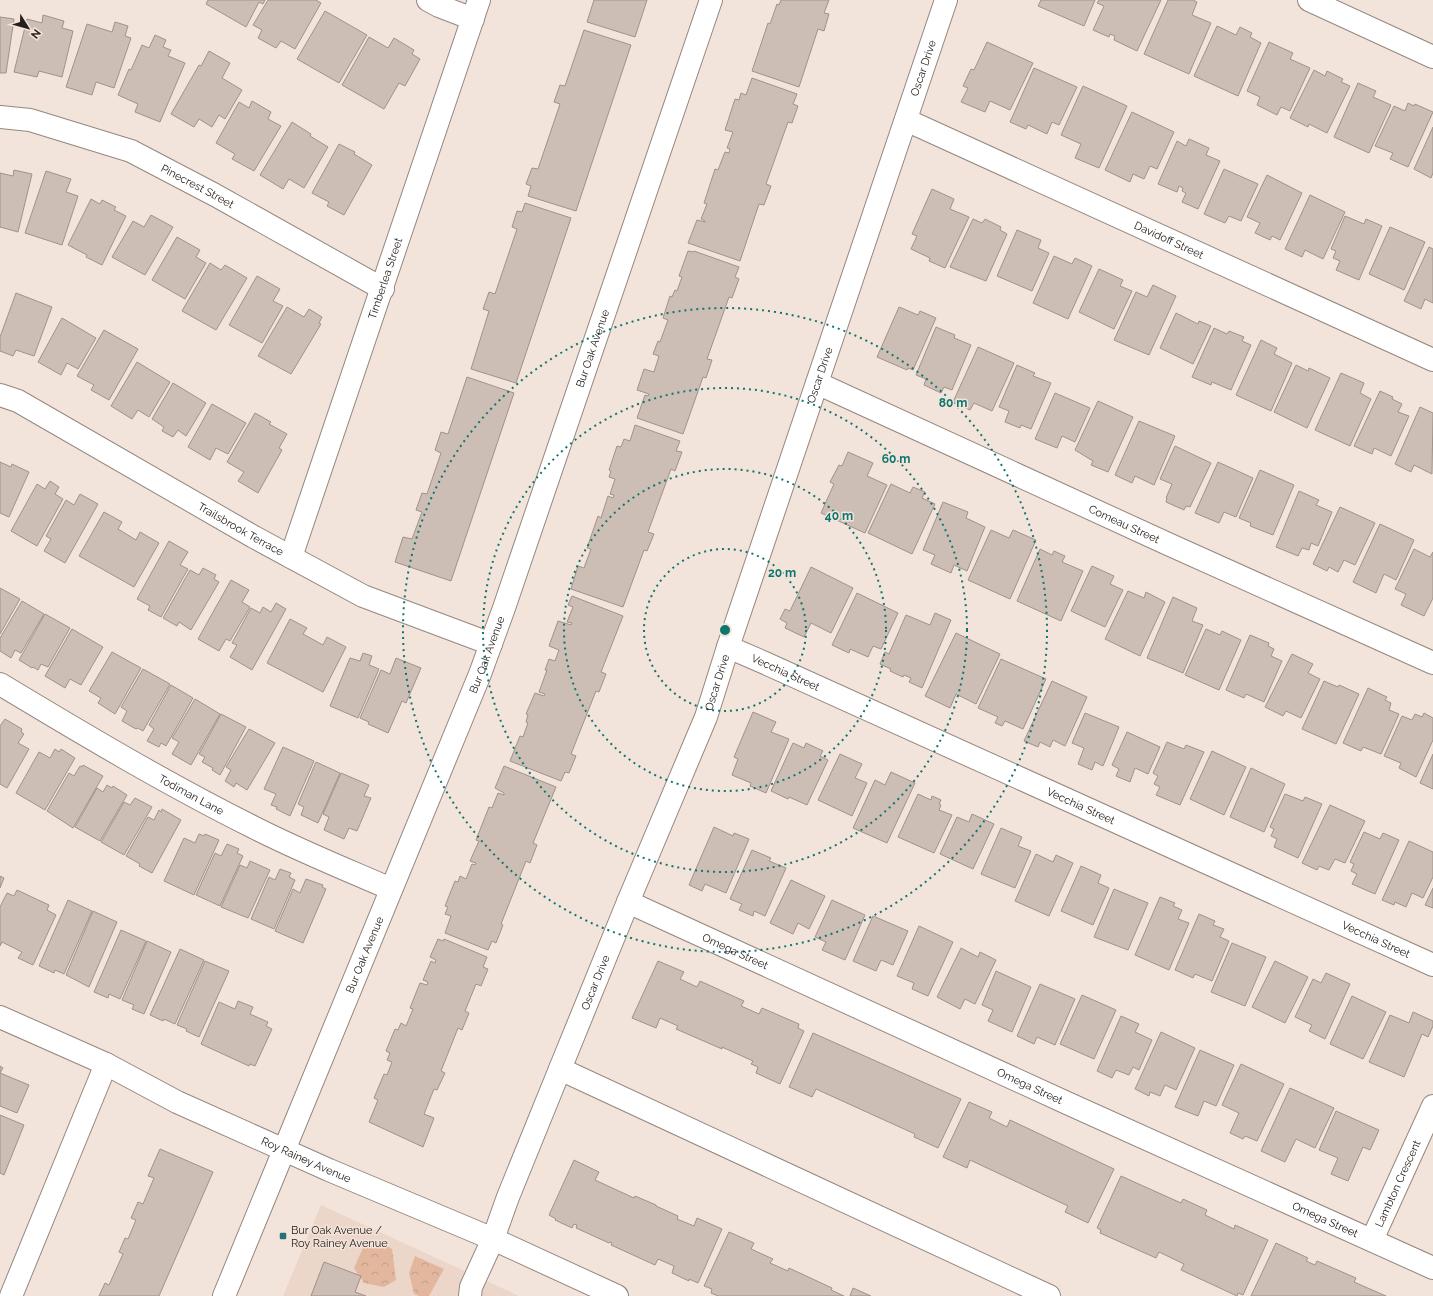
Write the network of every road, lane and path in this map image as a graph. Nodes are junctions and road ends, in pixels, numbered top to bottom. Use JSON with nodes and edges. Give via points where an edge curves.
{"nodes":[{"id":1,"x":428,"y":0,"type":"edge"},
{"id":2,"x":711,"y":0,"type":"edge"},
{"id":3,"x":946,"y":0,"type":"edge"},
{"id":4,"x":1308,"y":0,"type":"edge"},
{"id":5,"x":476,"y":10,"type":"edge"},
{"id":6,"x":1433,"y":57,"type":"edge"},
{"id":7,"x":0,"y":116,"type":"edge"},
{"id":8,"x":906,"y":120,"type":"junction"},
{"id":9,"x":383,"y":289,"type":"junction"},
{"id":10,"x":1433,"y":360,"type":"edge"},
{"id":11,"x":817,"y":383,"type":"junction"},
{"id":12,"x":0,"y":395,"type":"edge"},
{"id":13,"x":291,"y":557,"type":"junction"},
{"id":14,"x":491,"y":644,"type":"junction"},
{"id":15,"x":728,"y":648,"type":"junction"},
{"id":16,"x":1433,"y":663,"type":"edge"},
{"id":17,"x":0,"y":684,"type":"edge"},
{"id":18,"x":391,"y":889,"type":"junction"},
{"id":19,"x":628,"y":902,"type":"junction"},
{"id":20,"x":1433,"y":965,"type":"edge"},
{"id":21,"x":0,"y":1017,"type":"edge"},
{"id":22,"x":106,"y":1064,"type":"junction"},
{"id":23,"x":560,"y":1069,"type":"junction"},
{"id":24,"x":1433,"y":1106,"type":"edge"},
{"id":25,"x":284,"y":1150,"type":"junction"},
{"id":26,"x":493,"y":1239,"type":"junction"},
{"id":27,"x":1372,"y":1240,"type":"junction"},
{"id":28,"x":1433,"y":1268,"type":"edge"},
{"id":29,"x":11,"y":1296,"type":"edge"},
{"id":30,"x":224,"y":1296,"type":"edge"},
{"id":31,"x":470,"y":1296,"type":"edge"},
{"id":32,"x":617,"y":1296,"type":"edge"},
{"id":33,"x":1048,"y":1296,"type":"edge"}],
"edges":[{"from":1,"to":5,"type":"street","via":[[439,6]]},
{"from":2,"to":14,"type":"street","name":"Bur Oak Avenue"},
{"from":3,"to":8,"type":"street","name":"Oscar Drive"},
{"from":4,"to":6,"type":"street"},
{"from":5,"to":9,"type":"street","name":"Timberlea Street"},
{"from":7,"to":9,"type":"street","name":"Pinecrest Street","via":[[30,120],[130,151],[215,195]]},
{"from":8,"to":10,"type":"street","name":"Davidoff Street"},
{"from":8,"to":11,"type":"street","name":"Oscar Drive"},
{"from":9,"to":13,"type":"street","name":"Timberlea Street"},
{"from":11,"to":15,"type":"street","name":"Oscar Drive"},
{"from":11,"to":16,"type":"street","name":"Comeau Street"},
{"from":12,"to":13,"type":"street","name":"Trailsbrook Terrace","via":[[18,401]]},
{"from":13,"to":14,"type":"street","name":"Trailsbrook Terrace","via":[[362,596]]},
{"from":14,"to":18,"type":"street","name":"Bur Oak Avenue"},
{"from":15,"to":19,"type":"street","name":"Oscar Drive","via":[[706,717]]},
{"from":15,"to":20,"type":"street","name":"Vecchia Street"},
{"from":17,"to":18,"type":"street","name":"Todiman Lane","via":[[218,809]]},
{"from":18,"to":25,"type":"street","name":"Bur Oak Avenue"},
{"from":19,"to":23,"type":"street","name":"Oscar Drive"},
{"from":19,"to":27,"type":"street","name":"Omega Street"},
{"from":21,"to":22,"type":"street","name":"Roy Rainey Avenue"},
{"from":22,"to":25,"type":"street","name":"Roy Rainey Avenue","via":[[177,1102]]},
{"from":22,"to":29,"type":"street"},
{"from":23,"to":26,"type":"street","name":"Oscar Drive"},
{"from":23,"to":33,"type":"street"},
{"from":24,"to":27,"type":"street","name":"Lambton Crescent"},
{"from":25,"to":26,"type":"street","name":"Roy Rainey Avenue"},
{"from":25,"to":30,"type":"street","name":"Bur Oak Avenue"},
{"from":26,"to":31,"type":"street","name":"Oscar Drive","via":[[471,1287]]},
{"from":26,"to":32,"type":"street","name":"Roy Rainey Avenue"},
{"from":27,"to":28,"type":"street","name":"Omega Street"}]}
